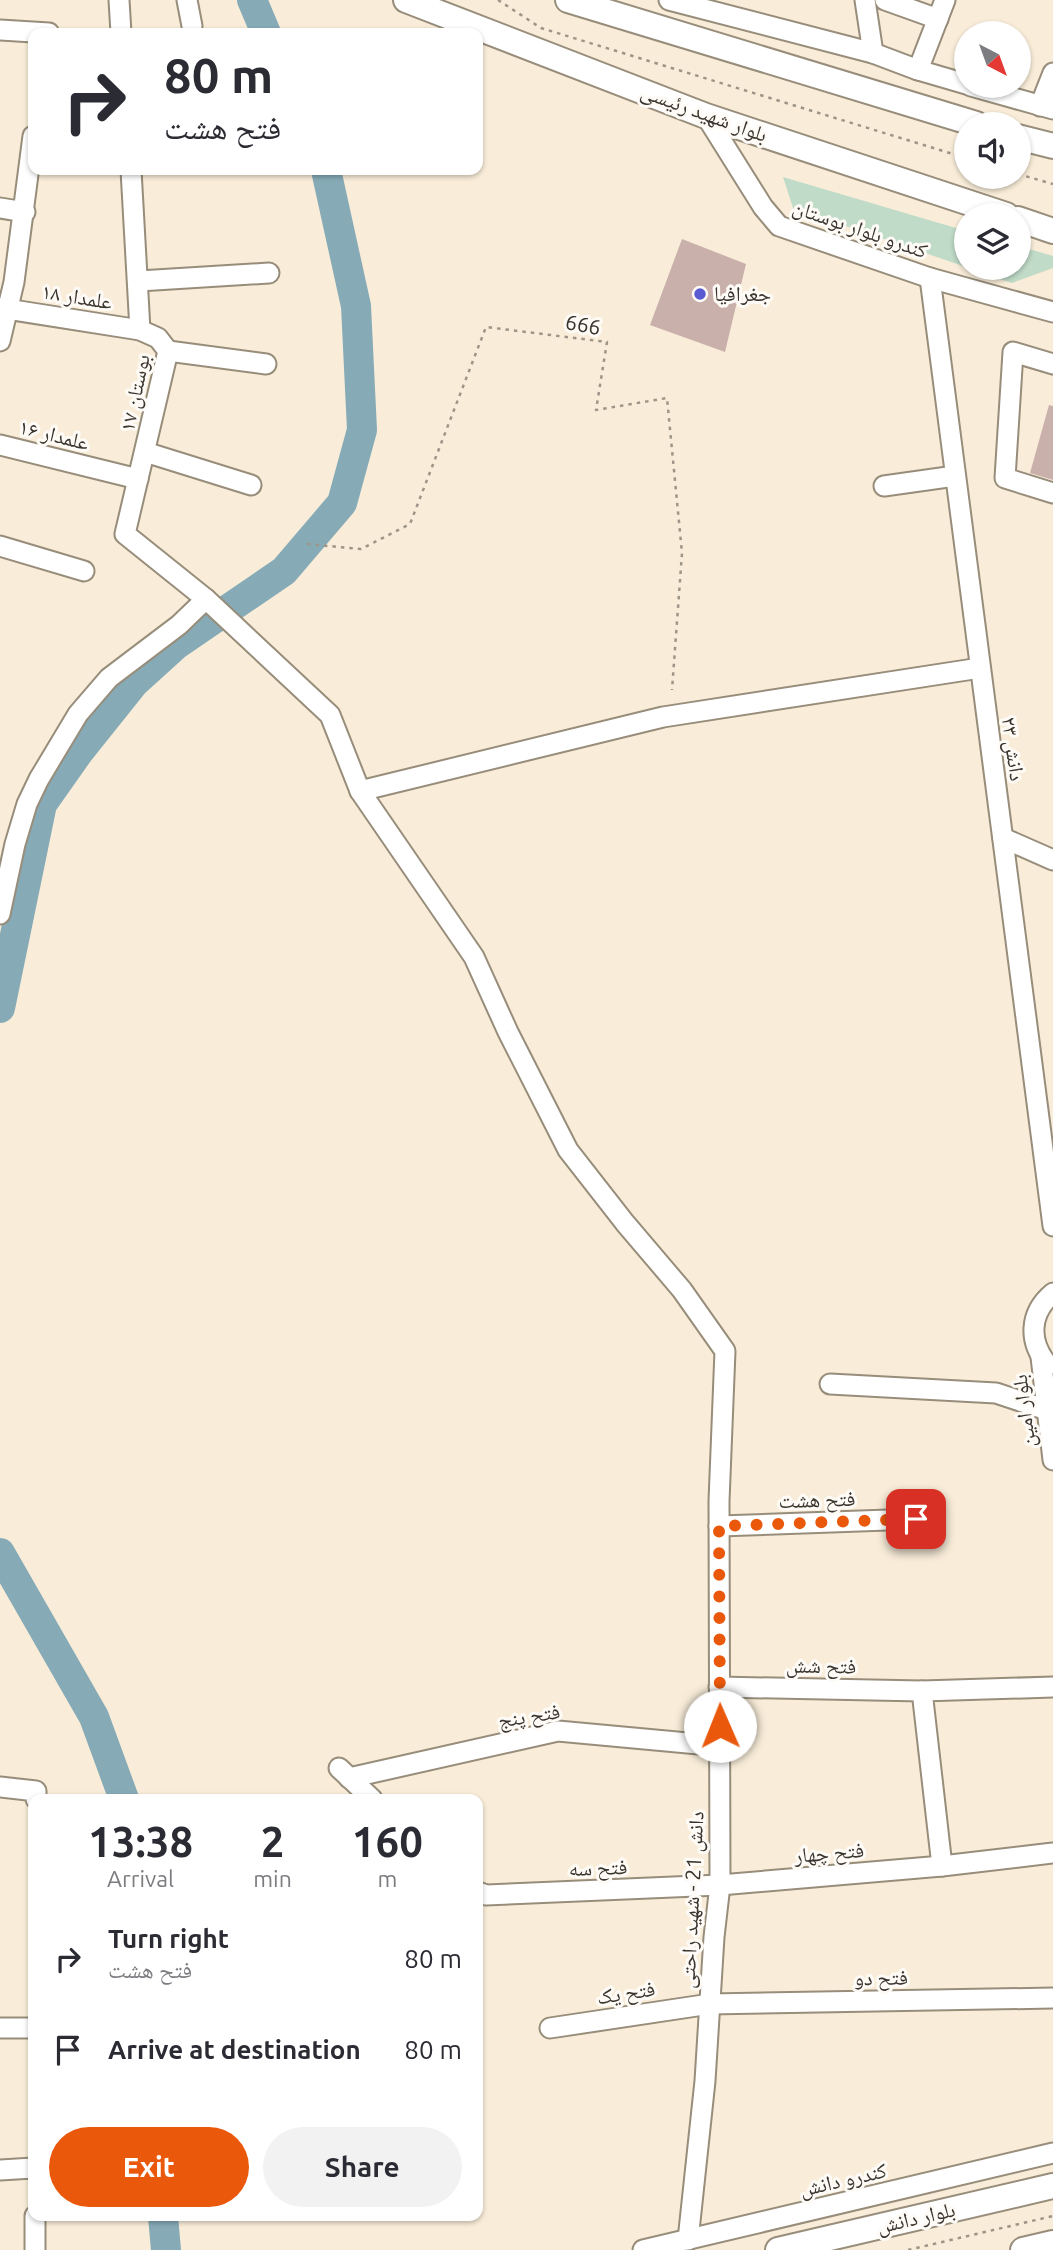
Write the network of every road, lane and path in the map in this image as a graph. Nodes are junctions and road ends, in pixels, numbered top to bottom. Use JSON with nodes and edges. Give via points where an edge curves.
{"nodes":[{"id":1,"x":119,"y":0,"type":"edge"},
{"id":2,"x":187,"y":0,"type":"edge"},
{"id":3,"x":407,"y":0,"type":"edge"},
{"id":4,"x":498,"y":0,"type":"edge"},
{"id":5,"x":568,"y":0,"type":"edge"},
{"id":6,"x":670,"y":0,"type":"edge"},
{"id":7,"x":865,"y":0,"type":"edge"},
{"id":8,"x":885,"y":0,"type":"edge"},
{"id":9,"x":945,"y":0,"type":"edge"},
{"id":10,"x":938,"y":19,"type":"junction"},
{"id":11,"x":192,"y":26,"type":"dead end"},
{"id":12,"x":121,"y":28,"type":"edge"},
{"id":13,"x":479,"y":28,"type":"edge"},
{"id":14,"x":483,"y":29,"type":"edge"},
{"id":15,"x":0,"y":30,"type":"edge"},
{"id":16,"x":28,"y":32,"type":"edge"},
{"id":17,"x":873,"y":53,"type":"junction"},
{"id":18,"x":918,"y":70,"type":"junction"},
{"id":19,"x":1053,"y":73,"type":"edge"},
{"id":20,"x":954,"y":80,"type":"edge"},
{"id":21,"x":1014,"y":98,"type":"edge"},
{"id":22,"x":1047,"y":107,"type":"edge"},
{"id":23,"x":706,"y":116,"type":"junction"},
{"id":24,"x":954,"y":117,"type":"edge"},
{"id":25,"x":1031,"y":140,"type":"edge"},
{"id":26,"x":1053,"y":146,"type":"edge"},
{"id":27,"x":954,"y":154,"type":"edge"},
{"id":28,"x":28,"y":175,"type":"edge"},
{"id":29,"x":131,"y":175,"type":"edge"},
{"id":30,"x":1031,"y":178,"type":"edge"},
{"id":31,"x":1053,"y":184,"type":"edge"},
{"id":32,"x":970,"y":203,"type":"edge"},
{"id":33,"x":0,"y":208,"type":"edge"},
{"id":34,"x":24,"y":212,"type":"junction"},
{"id":35,"x":1031,"y":223,"type":"edge"},
{"id":36,"x":1053,"y":231,"type":"edge"},
{"id":37,"x":269,"y":272,"type":"dead end"},
{"id":38,"x":930,"y":278,"type":"junction"},
{"id":39,"x":139,"y":281,"type":"junction"},
{"id":40,"x":4,"y":309,"type":"edge"},
{"id":41,"x":1053,"y":312,"type":"edge"},
{"id":42,"x":140,"y":330,"type":"junction"},
{"id":43,"x":0,"y":341,"type":"edge"},
{"id":44,"x":168,"y":351,"type":"junction"},
{"id":45,"x":265,"y":364,"type":"dead end"},
{"id":46,"x":1053,"y":364,"type":"edge"},
{"id":47,"x":0,"y":445,"type":"edge"},
{"id":48,"x":145,"y":452,"type":"junction"},
{"id":49,"x":955,"y":476,"type":"junction"},
{"id":50,"x":138,"y":479,"type":"junction"},
{"id":51,"x":251,"y":485,"type":"dead end"},
{"id":52,"x":884,"y":486,"type":"dead end"},
{"id":53,"x":1053,"y":493,"type":"edge"},
{"id":54,"x":307,"y":544,"type":"dead end"},
{"id":55,"x":0,"y":547,"type":"edge"},
{"id":56,"x":84,"y":571,"type":"dead end"},
{"id":57,"x":206,"y":599,"type":"junction"},
{"id":58,"x":980,"y":668,"type":"junction"},
{"id":59,"x":672,"y":690,"type":"dead end"},
{"id":60,"x":360,"y":791,"type":"junction"},
{"id":61,"x":1003,"y":838,"type":"junction"},
{"id":62,"x":1053,"y":860,"type":"edge"},
{"id":63,"x":0,"y":914,"type":"edge"},
{"id":64,"x":1053,"y":1226,"type":"edge"},
{"id":65,"x":1053,"y":1293,"type":"edge"},
{"id":66,"x":1047,"y":1363,"type":"edge"},
{"id":67,"x":830,"y":1384,"type":"dead end"},
{"id":68,"x":1050,"y":1408,"type":"edge"},
{"id":69,"x":1053,"y":1460,"type":"edge"},
{"id":70,"x":916,"y":1519,"type":"dead end"},
{"id":71,"x":719,"y":1526,"type":"junction"},
{"id":72,"x":719,"y":1687,"type":"junction"},
{"id":73,"x":1053,"y":1687,"type":"edge"},
{"id":74,"x":922,"y":1690,"type":"junction"},
{"id":75,"x":720,"y":1746,"type":"junction"},
{"id":76,"x":0,"y":1787,"type":"edge"},
{"id":77,"x":32,"y":1794,"type":"edge"},
{"id":78,"x":367,"y":1794,"type":"edge"},
{"id":79,"x":1053,"y":1853,"type":"edge"},
{"id":80,"x":942,"y":1866,"type":"junction"},
{"id":81,"x":720,"y":1885,"type":"junction"},
{"id":82,"x":483,"y":1894,"type":"edge"},
{"id":83,"x":1053,"y":1998,"type":"edge"},
{"id":84,"x":710,"y":2004,"type":"junction"},
{"id":85,"x":0,"y":2028,"type":"edge"},
{"id":86,"x":28,"y":2028,"type":"edge"},
{"id":87,"x":550,"y":2028,"type":"dead end"},
{"id":88,"x":1053,"y":2153,"type":"edge"},
{"id":89,"x":28,"y":2168,"type":"edge"},
{"id":90,"x":0,"y":2169,"type":"edge"},
{"id":91,"x":1053,"y":2186,"type":"edge"},
{"id":92,"x":1053,"y":2216,"type":"edge"},
{"id":93,"x":36,"y":2221,"type":"edge"},
{"id":94,"x":688,"y":2240,"type":"junction"},
{"id":95,"x":1053,"y":2244,"type":"edge"},
{"id":96,"x":36,"y":2250,"type":"edge"},
{"id":97,"x":643,"y":2250,"type":"edge"},
{"id":98,"x":778,"y":2250,"type":"edge"},
{"id":99,"x":908,"y":2250,"type":"edge"},
{"id":100,"x":1024,"y":2250,"type":"edge"}],
"edges":[{"from":1,"to":12,"type":"street"},
{"from":2,"to":11,"type":"street"},
{"from":3,"to":13,"type":"main road","name":"بلوار شهید رئیسی"},
{"from":4,"to":27,"type":"path","via":[[541,28]]},
{"from":5,"to":24,"type":"main road"},
{"from":6,"to":17,"type":"street"},
{"from":7,"to":17,"type":"street"},
{"from":8,"to":10,"type":"street"},
{"from":9,"to":10,"type":"street"},
{"from":10,"to":18,"type":"street"},
{"from":14,"to":23,"type":"main road","name":"بلوار شهید رئیسی"},
{"from":15,"to":16,"type":"street"},
{"from":17,"to":18,"type":"street"},
{"from":18,"to":20,"type":"street"},
{"from":19,"to":22,"type":"street"},
{"from":21,"to":22,"type":"street"},
{"from":23,"to":32,"type":"main road","name":"بلوار شهید رئیسی"},
{"from":23,"to":38,"type":"street","name":"کندرو بلوار بوستان","via":[[779,226]]},
{"from":25,"to":26,"type":"main road"},
{"from":28,"to":34,"type":"street"},
{"from":29,"to":39,"type":"street","name":"بوستان ۱۷"},
{"from":30,"to":31,"type":"path"},
{"from":33,"to":34,"type":"street"},
{"from":34,"to":40,"type":"street"},
{"from":35,"to":36,"type":"main road"},
{"from":37,"to":39,"type":"street"},
{"from":38,"to":41,"type":"street","name":"کندرو بلوار بوستان"},
{"from":38,"to":49,"type":"street","name":"دانش ۲۳"},
{"from":39,"to":42,"type":"street","name":"بوستان ۱۷"},
{"from":40,"to":42,"type":"street","name":"علمدار ۱۸"},
{"from":40,"to":43,"type":"street"},
{"from":42,"to":44,"type":"street","name":"بوستان ۱۷","via":[[158,338]]},
{"from":44,"to":45,"type":"street"},
{"from":44,"to":48,"type":"street","name":"بوستان ۱۷"},
{"from":46,"to":53,"type":"street","via":[[1013,352],[1005,478]]},
{"from":47,"to":50,"type":"street","name":"علمدار ۱۶"},
{"from":48,"to":50,"type":"street","name":"بوستان ۱۷"},
{"from":48,"to":51,"type":"street"},
{"from":49,"to":52,"type":"street"},
{"from":49,"to":58,"type":"street","name":"دانش ۲۳"},
{"from":50,"to":57,"type":"street","name":"بوستان ۱۷","via":[[125,534]]},
{"from":54,"to":59,"type":"path","name":"666","via":[[361,549],[410,524],[486,327],[607,342],[596,410],[667,398],[682,553]]},
{"from":55,"to":56,"type":"street"},
{"from":57,"to":60,"type":"street","via":[[330,715]]},
{"from":57,"to":63,"type":"street","via":[[109,678],[72,723],[27,804]]},
{"from":58,"to":60,"type":"street","via":[[663,717]]},
{"from":58,"to":61,"type":"street","name":"دانش ۲۳"},
{"from":60,"to":71,"type":"street","name":"دانش 21 - شهید راحتی","via":[[474,957],[569,1150],[725,1351]]},
{"from":61,"to":62,"type":"street"},
{"from":61,"to":64,"type":"street","name":"دانش ۲۳"},
{"from":65,"to":66,"type":"street","name":"بلوار امین","via":[[1043,1302],[1033,1324],[1033,1335]]},
{"from":66,"to":68,"type":"street","name":"بلوار امین"},
{"from":67,"to":68,"type":"street","via":[[996,1393]]},
{"from":68,"to":69,"type":"street","name":"بلوار امین"},
{"from":70,"to":71,"type":"street","name":"فتح هشت"},
{"from":71,"to":72,"type":"street","name":"دانش 21 - شهید راحتی"},
{"from":72,"to":74,"type":"street","name":"فتح شش"},
{"from":72,"to":75,"type":"street","name":"دانش 21 - شهید راحتی"},
{"from":73,"to":74,"type":"street","name":"فتح شش"},
{"from":74,"to":80,"type":"street"},
{"from":75,"to":78,"type":"street","name":"فتح پنج","via":[[558,1731],[344,1773]]},
{"from":75,"to":81,"type":"street","name":"دانش 21 - شهید راحتی"},
{"from":76,"to":77,"type":"street"},
{"from":79,"to":80,"type":"street","name":"فتح چهار"},
{"from":80,"to":81,"type":"street","name":"فتح چهار"},
{"from":81,"to":82,"type":"street","name":"فتح سه"},
{"from":81,"to":84,"type":"street","name":"دانش 21 - شهید راحتی"},
{"from":83,"to":84,"type":"street","name":"فتح دو"},
{"from":84,"to":87,"type":"street","name":"فتح یک"},
{"from":84,"to":94,"type":"street","name":"دانش 21 - شهید راحتی"},
{"from":85,"to":86,"type":"street"},
{"from":88,"to":94,"type":"street","name":"کندرو دانش"},
{"from":89,"to":90,"type":"street"},
{"from":91,"to":98,"type":"main road","name":"بلوار دانش"},
{"from":92,"to":99,"type":"path"},
{"from":93,"to":96,"type":"street"},
{"from":94,"to":97,"type":"street","name":"کندرو دانش"},
{"from":95,"to":100,"type":"main road"}]}
